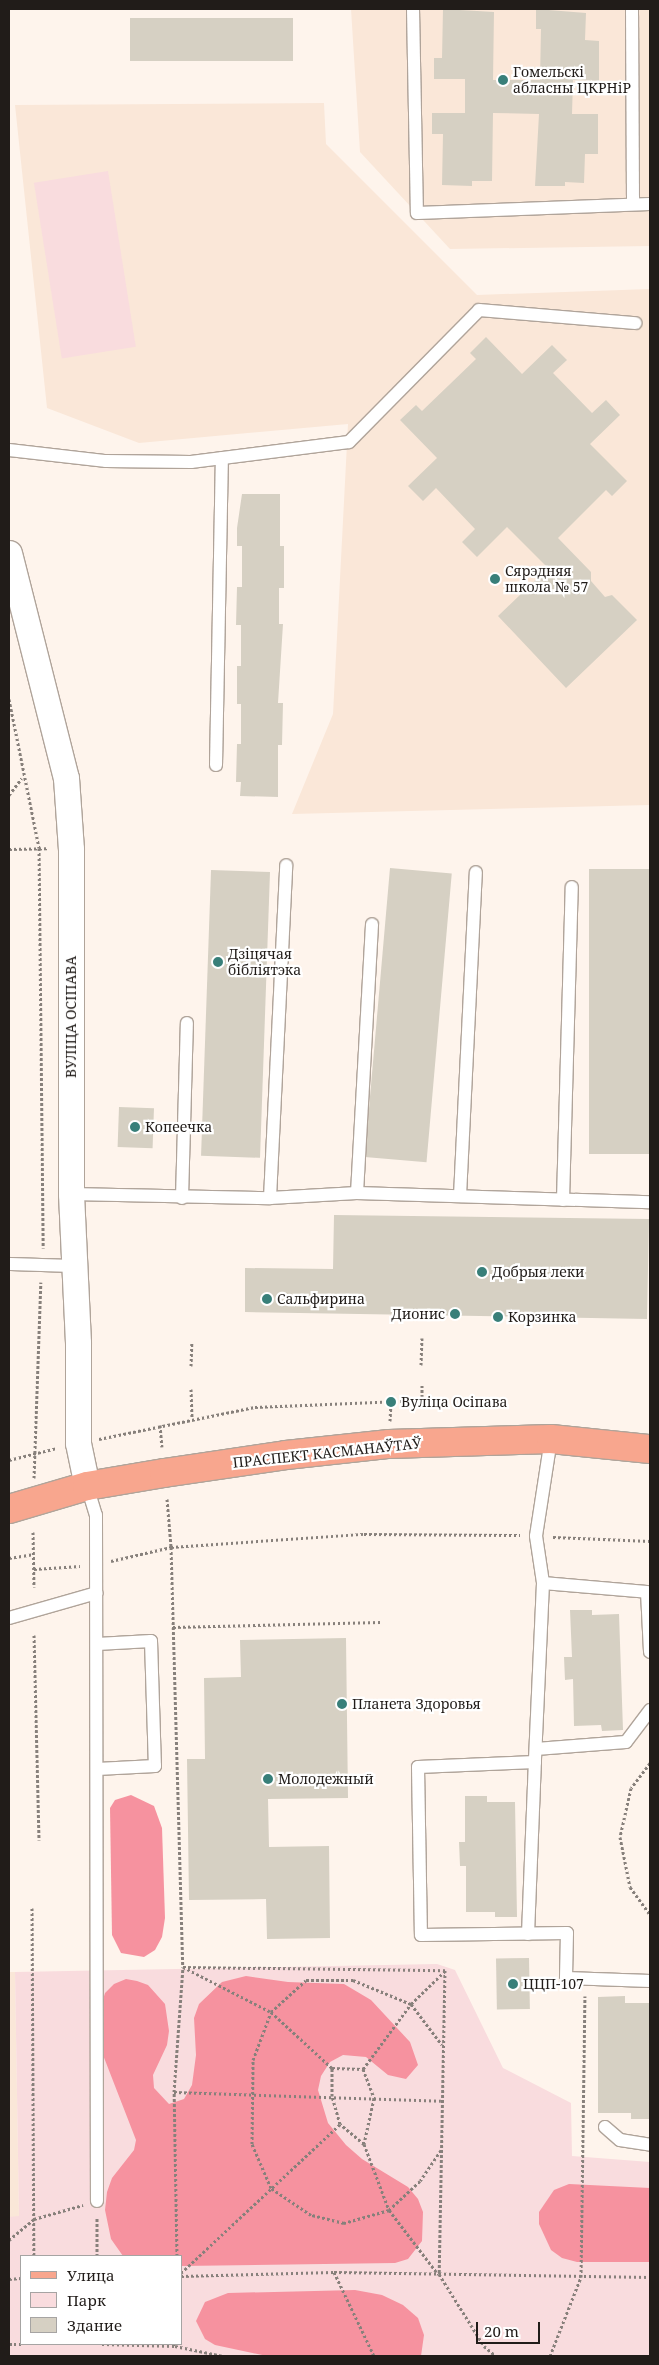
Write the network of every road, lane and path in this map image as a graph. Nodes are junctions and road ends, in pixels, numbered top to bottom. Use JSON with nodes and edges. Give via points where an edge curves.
{"nodes":[{"id":1,"x":413,"y":9,"type":"edge"},
{"id":2,"x":632,"y":9,"type":"edge"},
{"id":3,"x":633,"y":203,"type":"junction"},
{"id":4,"x":650,"y":204,"type":"edge"},
{"id":5,"x":635,"y":323,"type":"dead end"},
{"id":6,"x":9,"y":450,"type":"edge"},
{"id":7,"x":222,"y":458,"type":"junction"},
{"id":8,"x":9,"y":553,"type":"edge"},
{"id":9,"x":9,"y":699,"type":"edge"},
{"id":10,"x":216,"y":765,"type":"dead end"},
{"id":11,"x":22,"y":777,"type":"junction"},
{"id":12,"x":9,"y":795,"type":"edge"},
{"id":13,"x":39,"y":848,"type":"junction"},
{"id":14,"x":9,"y":849,"type":"edge"},
{"id":15,"x":71,"y":849,"type":"junction"},
{"id":16,"x":286,"y":866,"type":"dead end"},
{"id":17,"x":476,"y":872,"type":"dead end"},
{"id":18,"x":572,"y":887,"type":"dead end"},
{"id":19,"x":372,"y":924,"type":"dead end"},
{"id":20,"x":187,"y":1023,"type":"dead end"},
{"id":21,"x":357,"y":1193,"type":"junction"},
{"id":22,"x":71,"y":1194,"type":"junction"},
{"id":23,"x":460,"y":1196,"type":"junction"},
{"id":24,"x":182,"y":1198,"type":"junction"},
{"id":25,"x":270,"y":1198,"type":"junction"},
{"id":26,"x":563,"y":1200,"type":"junction"},
{"id":27,"x":650,"y":1202,"type":"edge"},
{"id":28,"x":9,"y":1264,"type":"edge"},
{"id":29,"x":42,"y":1266,"type":"junction"},
{"id":30,"x":74,"y":1266,"type":"junction"},
{"id":31,"x":422,"y":1338,"type":"dead end"},
{"id":32,"x":192,"y":1342,"type":"dead end"},
{"id":33,"x":422,"y":1365,"type":"dead end"},
{"id":34,"x":191,"y":1366,"type":"dead end"},
{"id":35,"x":422,"y":1385,"type":"dead end"},
{"id":36,"x":192,"y":1389,"type":"dead end"},
{"id":37,"x":443,"y":1399,"type":"dead end"},
{"id":38,"x":422,"y":1400,"type":"junction"},
{"id":39,"x":192,"y":1419,"type":"junction"},
{"id":40,"x":160,"y":1425,"type":"junction"},
{"id":41,"x":96,"y":1439,"type":"dead end"},
{"id":42,"x":551,"y":1439,"type":"junction"},
{"id":43,"x":62,"y":1447,"type":"dead end"},
{"id":44,"x":162,"y":1447,"type":"dead end"},
{"id":45,"x":650,"y":1449,"type":"edge"},
{"id":46,"x":35,"y":1453,"type":"junction"},
{"id":47,"x":9,"y":1460,"type":"edge"},
{"id":48,"x":34,"y":1479,"type":"dead end"},
{"id":49,"x":87,"y":1486,"type":"junction"},
{"id":50,"x":167,"y":1499,"type":"dead end"},
{"id":51,"x":9,"y":1509,"type":"edge"},
{"id":52,"x":34,"y":1532,"type":"dead end"},
{"id":53,"x":536,"y":1536,"type":"junction"},
{"id":54,"x":650,"y":1541,"type":"edge"},
{"id":55,"x":171,"y":1547,"type":"junction"},
{"id":56,"x":33,"y":1554,"type":"junction"},
{"id":57,"x":9,"y":1558,"type":"edge"},
{"id":58,"x":96,"y":1564,"type":"junction"},
{"id":59,"x":34,"y":1570,"type":"junction"},
{"id":60,"x":543,"y":1583,"type":"junction"},
{"id":61,"x":34,"y":1587,"type":"dead end"},
{"id":62,"x":97,"y":1593,"type":"junction"},
{"id":63,"x":9,"y":1618,"type":"edge"},
{"id":64,"x":381,"y":1622,"type":"dead end"},
{"id":65,"x":173,"y":1627,"type":"junction"},
{"id":66,"x":34,"y":1635,"type":"dead end"},
{"id":67,"x":97,"y":1644,"type":"junction"},
{"id":68,"x":650,"y":1652,"type":"edge"},
{"id":69,"x":650,"y":1710,"type":"edge"},
{"id":70,"x":535,"y":1756,"type":"junction"},
{"id":71,"x":650,"y":1763,"type":"edge"},
{"id":72,"x":97,"y":1768,"type":"junction"},
{"id":73,"x":39,"y":1840,"type":"dead end"},
{"id":74,"x":32,"y":1908,"type":"dead end"},
{"id":75,"x":650,"y":1915,"type":"edge"},
{"id":76,"x":528,"y":1934,"type":"junction"},
{"id":77,"x":183,"y":1968,"type":"junction"},
{"id":78,"x":445,"y":1970,"type":"junction"},
{"id":79,"x":650,"y":1981,"type":"edge"},
{"id":80,"x":584,"y":1996,"type":"dead end"},
{"id":81,"x":411,"y":2004,"type":"junction"},
{"id":82,"x":271,"y":2012,"type":"junction"},
{"id":83,"x":443,"y":2045,"type":"junction"},
{"id":84,"x":332,"y":2068,"type":"junction"},
{"id":85,"x":363,"y":2069,"type":"junction"},
{"id":86,"x":174,"y":2092,"type":"junction"},
{"id":87,"x":253,"y":2094,"type":"junction"},
{"id":88,"x":332,"y":2096,"type":"junction"},
{"id":89,"x":374,"y":2098,"type":"junction"},
{"id":90,"x":441,"y":2101,"type":"junction"},
{"id":91,"x":340,"y":2124,"type":"junction"},
{"id":92,"x":605,"y":2127,"type":"dead end"},
{"id":93,"x":364,"y":2144,"type":"junction"},
{"id":94,"x":650,"y":2145,"type":"edge"},
{"id":95,"x":442,"y":2149,"type":"junction"},
{"id":96,"x":270,"y":2188,"type":"junction"},
{"id":97,"x":98,"y":2201,"type":"junction"},
{"id":98,"x":389,"y":2210,"type":"junction"},
{"id":99,"x":34,"y":2219,"type":"junction"},
{"id":100,"x":9,"y":2240,"type":"edge"},
{"id":101,"x":34,"y":2255,"type":"edge"},
{"id":102,"x":97,"y":2255,"type":"edge"},
{"id":103,"x":177,"y":2255,"type":"edge"},
{"id":104,"x":334,"y":2272,"type":"junction"},
{"id":105,"x":182,"y":2273,"type":"edge"},
{"id":106,"x":182,"y":2274,"type":"edge"},
{"id":107,"x":439,"y":2274,"type":"junction"},
{"id":108,"x":580,"y":2277,"type":"junction"},
{"id":109,"x":650,"y":2277,"type":"edge"},
{"id":110,"x":175,"y":2345,"type":"edge"},
{"id":111,"x":223,"y":2356,"type":"edge"},
{"id":112,"x":374,"y":2356,"type":"edge"},
{"id":113,"x":496,"y":2356,"type":"edge"},
{"id":114,"x":550,"y":2356,"type":"edge"}],
"edges":[{"from":1,"to":3,"type":"lane","via":[[417,213]]},
{"from":2,"to":3,"type":"lane"},
{"from":3,"to":4,"type":"lane"},
{"from":5,"to":7,"type":"lane","via":[[479,310],[349,442]]},
{"from":6,"to":7,"type":"lane","via":[[106,461],[191,462]]},
{"from":7,"to":10,"type":"lane"},
{"from":8,"to":15,"type":"street","name":"ВУЛІЦА ОСІПАВА","via":[[66,778]]},
{"from":9,"to":11,"type":"path"},
{"from":11,"to":12,"type":"path"},
{"from":11,"to":13,"type":"path"},
{"from":13,"to":14,"type":"path"},
{"from":13,"to":15,"type":"path"},
{"from":13,"to":29,"type":"path"},
{"from":15,"to":22,"type":"street","name":"ВУЛІЦА ОСІПАВА"},
{"from":16,"to":25,"type":"lane"},
{"from":17,"to":23,"type":"lane"},
{"from":18,"to":26,"type":"lane"},
{"from":19,"to":21,"type":"lane"},
{"from":20,"to":24,"type":"lane"},
{"from":21,"to":23,"type":"lane"},
{"from":21,"to":25,"type":"lane"},
{"from":22,"to":24,"type":"lane"},
{"from":22,"to":30,"type":"street","name":"ВУЛІЦА ОСІПАВА"},
{"from":23,"to":26,"type":"lane"},
{"from":24,"to":25,"type":"lane"},
{"from":26,"to":27,"type":"lane"},
{"from":28,"to":29,"type":"lane"},
{"from":29,"to":30,"type":"lane"},
{"from":29,"to":46,"type":"path"},
{"from":30,"to":49,"type":"street","name":"ВУЛІЦА ОСІПАВА","via":[[78,1443]]},
{"from":31,"to":33,"type":"path"},
{"from":32,"to":34,"type":"path"},
{"from":35,"to":38,"type":"path"},
{"from":36,"to":39,"type":"path"},
{"from":37,"to":38,"type":"path"},
{"from":38,"to":39,"type":"path","via":[[255,1408]]},
{"from":39,"to":40,"type":"path"},
{"from":40,"to":41,"type":"path"},
{"from":40,"to":44,"type":"path"},
{"from":42,"to":45,"type":"main road","name":"ПРАСПЕКТ КАСМАНАЎТАЎ"},
{"from":42,"to":49,"type":"main road","name":"ПРАСПЕКТ КАСМАНАЎТАЎ","via":[[469,1439],[295,1454]]},
{"from":42,"to":53,"type":"lane"},
{"from":43,"to":46,"type":"path"},
{"from":46,"to":47,"type":"path"},
{"from":46,"to":48,"type":"path"},
{"from":49,"to":51,"type":"main road","name":"ПРАСПЕКТ КАСМАНАЎТАЎ"},
{"from":49,"to":58,"type":"lane","via":[[96,1515]]},
{"from":50,"to":55,"type":"path"},
{"from":52,"to":56,"type":"path"},
{"from":53,"to":54,"type":"path"},
{"from":53,"to":55,"type":"path","via":[[364,1534]]},
{"from":53,"to":60,"type":"lane"},
{"from":55,"to":58,"type":"path"},
{"from":55,"to":65,"type":"path"},
{"from":56,"to":57,"type":"path"},
{"from":56,"to":59,"type":"path"},
{"from":58,"to":59,"type":"path"},
{"from":58,"to":62,"type":"lane"},
{"from":59,"to":61,"type":"path"},
{"from":60,"to":68,"type":"lane","via":[[647,1592]]},
{"from":60,"to":70,"type":"lane"},
{"from":62,"to":63,"type":"lane"},
{"from":62,"to":67,"type":"lane"},
{"from":64,"to":65,"type":"path"},
{"from":65,"to":77,"type":"path"},
{"from":66,"to":73,"type":"path"},
{"from":67,"to":72,"type":"lane"},
{"from":67,"to":72,"type":"lane","via":[[151,1641],[156,1766]]},
{"from":69,"to":70,"type":"lane","via":[[626,1742]]},
{"from":70,"to":76,"type":"lane"},
{"from":70,"to":76,"type":"lane","via":[[418,1767],[421,1935]]},
{"from":71,"to":75,"type":"path","via":[[632,1788],[620,1837],[630,1887]]},
{"from":72,"to":97,"type":"lane"},
{"from":74,"to":99,"type":"path"},
{"from":76,"to":79,"type":"lane","via":[[567,1933],[566,1978]]},
{"from":77,"to":78,"type":"path"},
{"from":77,"to":82,"type":"path"},
{"from":77,"to":86,"type":"path"},
{"from":78,"to":81,"type":"path"},
{"from":78,"to":83,"type":"path"},
{"from":80,"to":108,"type":"path"},
{"from":81,"to":82,"type":"path","via":[[353,1980],[306,1980]]},
{"from":81,"to":83,"type":"path"},
{"from":81,"to":85,"type":"path"},
{"from":82,"to":84,"type":"path"},
{"from":82,"to":87,"type":"path","via":[[253,2060]]},
{"from":83,"to":90,"type":"path"},
{"from":84,"to":85,"type":"path"},
{"from":84,"to":88,"type":"path"},
{"from":85,"to":89,"type":"path"},
{"from":86,"to":87,"type":"path"},
{"from":86,"to":103,"type":"path"},
{"from":87,"to":88,"type":"path"},
{"from":87,"to":96,"type":"path","via":[[252,2144]]},
{"from":88,"to":89,"type":"path"},
{"from":88,"to":91,"type":"path"},
{"from":89,"to":90,"type":"path"},
{"from":89,"to":93,"type":"path"},
{"from":90,"to":95,"type":"path"},
{"from":91,"to":93,"type":"path"},
{"from":91,"to":96,"type":"path"},
{"from":92,"to":94,"type":"lane","via":[[620,2140]]},
{"from":93,"to":98,"type":"path"},
{"from":95,"to":98,"type":"path","via":[[420,2181]]},
{"from":95,"to":107,"type":"path"},
{"from":96,"to":98,"type":"path","via":[[311,2215],[344,2223]]},
{"from":96,"to":105,"type":"path"},
{"from":97,"to":99,"type":"path"},
{"from":97,"to":102,"type":"path"},
{"from":98,"to":107,"type":"path"},
{"from":99,"to":100,"type":"path"},
{"from":99,"to":101,"type":"path"},
{"from":104,"to":106,"type":"path"},
{"from":104,"to":107,"type":"path"},
{"from":104,"to":112,"type":"path"},
{"from":107,"to":108,"type":"path"},
{"from":107,"to":113,"type":"path","via":[[484,2346]]},
{"from":108,"to":109,"type":"path"},
{"from":108,"to":114,"type":"path"},
{"from":110,"to":111,"type":"path"}]}
